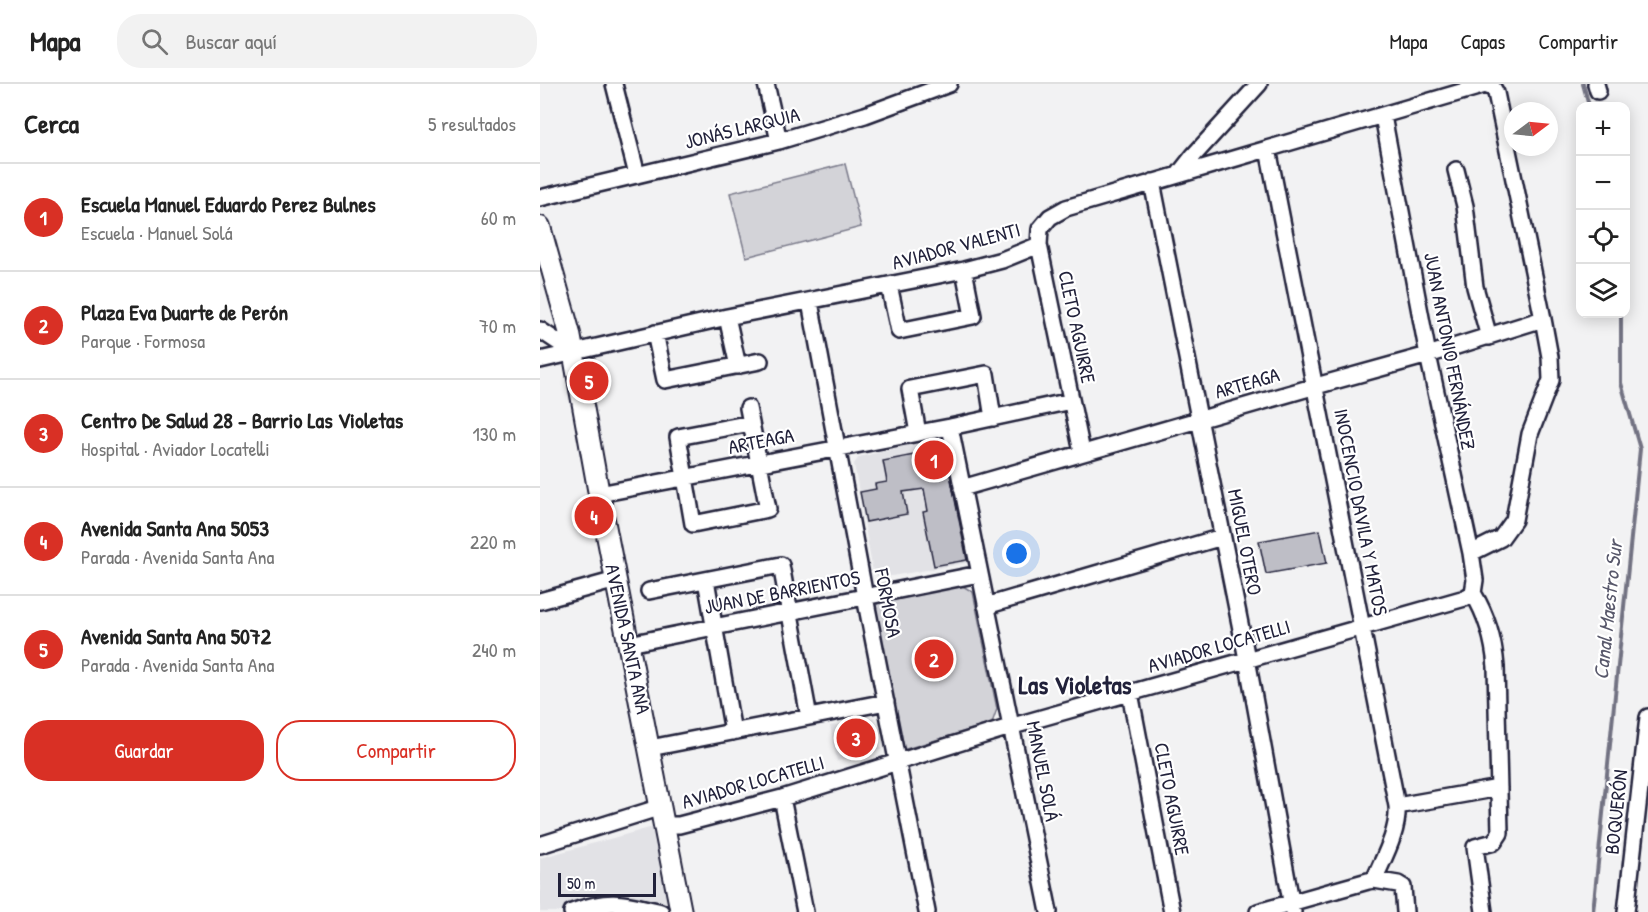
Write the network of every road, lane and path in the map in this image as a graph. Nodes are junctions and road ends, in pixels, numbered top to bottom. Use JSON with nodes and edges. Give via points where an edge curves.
{"nodes":[{"id":1,"x":614,"y":84,"type":"edge"},
{"id":2,"x":766,"y":84,"type":"edge"},
{"id":3,"x":949,"y":84,"type":"edge"},
{"id":4,"x":1259,"y":84,"type":"edge"},
{"id":5,"x":1484,"y":86,"type":"edge"},
{"id":6,"x":1383,"y":116,"type":"junction"},
{"id":7,"x":778,"y":141,"type":"junction"},
{"id":8,"x":1268,"y":149,"type":"junction"},
{"id":9,"x":1456,"y":170,"type":"dead end"},
{"id":10,"x":1179,"y":174,"type":"junction"},
{"id":11,"x":637,"y":175,"type":"junction"},
{"id":12,"x":1152,"y":182,"type":"junction"},
{"id":13,"x":540,"y":198,"type":"edge"},
{"id":14,"x":540,"y":227,"type":"edge"},
{"id":15,"x":1039,"y":245,"type":"junction"},
{"id":16,"x":964,"y":270,"type":"junction"},
{"id":17,"x":889,"y":285,"type":"junction"},
{"id":18,"x":810,"y":302,"type":"junction"},
{"id":19,"x":727,"y":317,"type":"junction"},
{"id":20,"x":1543,"y":319,"type":"junction"},
{"id":21,"x":540,"y":330,"type":"edge"},
{"id":22,"x":655,"y":333,"type":"junction"},
{"id":23,"x":1489,"y":336,"type":"junction"},
{"id":24,"x":573,"y":352,"type":"junction"},
{"id":25,"x":1428,"y":355,"type":"junction"},
{"id":26,"x":540,"y":360,"type":"edge"},
{"id":27,"x":760,"y":361,"type":"dead end"},
{"id":28,"x":738,"y":366,"type":"junction"},
{"id":29,"x":1316,"y":386,"type":"junction"},
{"id":30,"x":1071,"y":401,"type":"junction"},
{"id":31,"x":993,"y":418,"type":"junction"},
{"id":32,"x":1199,"y":419,"type":"junction"},
{"id":33,"x":950,"y":427,"type":"junction"},
{"id":34,"x":918,"y":433,"type":"junction"},
{"id":35,"x":838,"y":447,"type":"junction"},
{"id":36,"x":1083,"y":452,"type":"junction"},
{"id":37,"x":759,"y":463,"type":"junction"},
{"id":38,"x":684,"y":477,"type":"junction"},
{"id":39,"x":962,"y":488,"type":"junction"},
{"id":40,"x":599,"y":494,"type":"junction"},
{"id":41,"x":1222,"y":537,"type":"junction"},
{"id":42,"x":1471,"y":553,"type":"junction"},
{"id":43,"x":979,"y":574,"type":"junction"},
{"id":44,"x":616,"y":580,"type":"junction"},
{"id":45,"x":706,"y":580,"type":"junction"},
{"id":46,"x":649,"y":591,"type":"dead end"},
{"id":47,"x":1473,"y":593,"type":"junction"},
{"id":48,"x":865,"y":597,"type":"junction"},
{"id":49,"x":540,"y":601,"type":"edge"},
{"id":50,"x":986,"y":606,"type":"junction"},
{"id":51,"x":789,"y":612,"type":"junction"},
{"id":52,"x":1360,"y":626,"type":"junction"},
{"id":53,"x":715,"y":627,"type":"junction"},
{"id":54,"x":629,"y":644,"type":"junction"},
{"id":55,"x":1247,"y":659,"type":"junction"},
{"id":56,"x":1130,"y":693,"type":"junction"},
{"id":57,"x":886,"y":702,"type":"junction"},
{"id":58,"x":809,"y":717,"type":"junction"},
{"id":59,"x":1648,"y":717,"type":"edge"},
{"id":60,"x":1012,"y":726,"type":"junction"},
{"id":61,"x":734,"y":732,"type":"junction"},
{"id":62,"x":1646,"y":745,"type":"edge"},
{"id":63,"x":650,"y":748,"type":"junction"},
{"id":64,"x":898,"y":761,"type":"junction"},
{"id":65,"x":1498,"y":788,"type":"junction"},
{"id":66,"x":783,"y":798,"type":"junction"},
{"id":67,"x":1397,"y":806,"type":"junction"},
{"id":68,"x":663,"y":816,"type":"junction"},
{"id":69,"x":540,"y":845,"type":"edge"},
{"id":70,"x":1632,"y":857,"type":"junction"},
{"id":71,"x":1648,"y":859,"type":"edge"},
{"id":72,"x":1374,"y":880,"type":"junction"},
{"id":73,"x":607,"y":907,"type":"edge"},
{"id":74,"x":1292,"y":907,"type":"edge"},
{"id":75,"x":638,"y":909,"type":"edge"},
{"id":76,"x":572,"y":912,"type":"edge"},
{"id":77,"x":661,"y":912,"type":"edge"},
{"id":78,"x":681,"y":912,"type":"edge"},
{"id":79,"x":805,"y":912,"type":"edge"},
{"id":80,"x":927,"y":912,"type":"edge"},
{"id":81,"x":1049,"y":912,"type":"edge"},
{"id":82,"x":1172,"y":912,"type":"edge"},
{"id":83,"x":1258,"y":912,"type":"edge"},
{"id":84,"x":1405,"y":912,"type":"edge"},
{"id":85,"x":1484,"y":912,"type":"edge"},
{"id":86,"x":1626,"y":912,"type":"edge"}],
"edges":[{"from":1,"to":11,"type":"street"},
{"from":2,"to":7,"type":"street"},
{"from":3,"to":7,"type":"street","name":"JONÁS LARQUIA"},
{"from":4,"to":10,"type":"street"},
{"from":5,"to":6,"type":"street","name":"AVIADOR VALENTI"},
{"from":5,"to":20,"type":"street","via":[[1496,93]]},
{"from":6,"to":8,"type":"street","name":"AVIADOR VALENTI"},
{"from":6,"to":25,"type":"street","name":"JUAN ANTONIO FERNÁNDEZ"},
{"from":7,"to":11,"type":"street","name":"JONÁS LARQUIA"},
{"from":8,"to":10,"type":"street","name":"AVIADOR VALENTI"},
{"from":8,"to":29,"type":"street","name":"INOCENCIO DAVILA Y MATOS"},
{"from":9,"to":23,"type":"street","via":[[1465,206],[1475,287]]},
{"from":10,"to":12,"type":"street","name":"AVIADOR VALENTI"},
{"from":11,"to":13,"type":"street","name":"JONÁS LARQUIA"},
{"from":12,"to":15,"type":"street","name":"AVIADOR VALENTI","via":[[1050,216],[1040,229]]},
{"from":12,"to":32,"type":"street","name":"MIGUEL OTERO"},
{"from":14,"to":24,"type":"main road","name":"AVENIDA SANTA ANA"},
{"from":15,"to":16,"type":"street","name":"AVIADOR VALENTI"},
{"from":15,"to":30,"type":"street","name":"CLETO AGUIRRE"},
{"from":16,"to":17,"type":"street","name":"AVIADOR VALENTI"},
{"from":16,"to":17,"type":"street","via":[[973,316],[899,331]]},
{"from":17,"to":18,"type":"street","name":"AVIADOR VALENTI"},
{"from":18,"to":19,"type":"street","name":"AVIADOR VALENTI"},
{"from":18,"to":35,"type":"street","name":"FORMOSA"},
{"from":19,"to":22,"type":"street","name":"AVIADOR VALENTI"},
{"from":19,"to":28,"type":"street"},
{"from":20,"to":23,"type":"street","name":"ARTEAGA"},
{"from":20,"to":42,"type":"street","via":[[1551,380],[1530,434],[1514,520],[1501,538]]},
{"from":21,"to":24,"type":"street"},
{"from":22,"to":24,"type":"street","name":"AVIADOR VALENTI"},
{"from":22,"to":28,"type":"street","via":[[665,380]]},
{"from":23,"to":25,"type":"street","name":"ARTEAGA"},
{"from":24,"to":26,"type":"street","name":"AVIADOR VALENTI"},
{"from":24,"to":40,"type":"main road","name":"AVENIDA SANTA ANA"},
{"from":25,"to":29,"type":"street","name":"ARTEAGA"},
{"from":25,"to":42,"type":"street","name":"JUAN ANTONIO FERNÁNDEZ"},
{"from":27,"to":28,"type":"street"},
{"from":29,"to":32,"type":"street","name":"ARTEAGA"},
{"from":29,"to":52,"type":"street","name":"INOCENCIO DAVILA Y MATOS"},
{"from":30,"to":31,"type":"street","name":"ARTEAGA"},
{"from":30,"to":36,"type":"street","name":"CLETO AGUIRRE"},
{"from":31,"to":33,"type":"street","name":"ARTEAGA"},
{"from":31,"to":34,"type":"street","via":[[986,374],[910,389]]},
{"from":32,"to":36,"type":"street","name":"ARTEAGA"},
{"from":32,"to":41,"type":"street","name":"MIGUEL OTERO"},
{"from":33,"to":34,"type":"street","name":"ARTEAGA"},
{"from":33,"to":39,"type":"street","name":"MANUEL SOLÁ"},
{"from":34,"to":35,"type":"street","name":"ARTEAGA"},
{"from":35,"to":37,"type":"street","name":"ARTEAGA"},
{"from":35,"to":48,"type":"street","name":"FORMOSA"},
{"from":36,"to":39,"type":"street","name":"ARTEAGA"},
{"from":37,"to":38,"type":"street","name":"ARTEAGA"},
{"from":37,"to":38,"type":"street","via":[[749,416],[678,437]]},
{"from":37,"to":38,"type":"street","via":[[768,509],[693,524]]},
{"from":38,"to":40,"type":"street","name":"ARTEAGA"},
{"from":39,"to":43,"type":"street","name":"MANUEL SOLÁ"},
{"from":40,"to":44,"type":"main road","name":"AVENIDA SANTA ANA"},
{"from":41,"to":50,"type":"street"},
{"from":41,"to":55,"type":"street","name":"MIGUEL OTERO"},
{"from":42,"to":47,"type":"street","name":"JUAN ANTONIO FERNÁNDEZ"},
{"from":43,"to":48,"type":"street","name":"JUAN DE BARRIENTOS"},
{"from":43,"to":50,"type":"street","name":"MANUEL SOLÁ"},
{"from":44,"to":49,"type":"street"},
{"from":44,"to":54,"type":"main road","name":"AVENIDA SANTA ANA"},
{"from":45,"to":46,"type":"street"},
{"from":45,"to":51,"type":"street","via":[[781,565]]},
{"from":45,"to":53,"type":"street"},
{"from":47,"to":52,"type":"street","name":"AVIADOR LOCATELLI"},
{"from":47,"to":65,"type":"street","via":[[1486,619],[1495,654]]},
{"from":48,"to":51,"type":"street","name":"JUAN DE BARRIENTOS"},
{"from":48,"to":57,"type":"street","name":"FORMOSA"},
{"from":50,"to":60,"type":"street","name":"MANUEL SOLÁ"},
{"from":51,"to":53,"type":"street","name":"JUAN DE BARRIENTOS"},
{"from":51,"to":58,"type":"street"},
{"from":52,"to":55,"type":"street","name":"AVIADOR LOCATELLI"},
{"from":52,"to":67,"type":"street","name":"INOCENCIO DAVILA Y MATOS"},
{"from":53,"to":54,"type":"street","name":"JUAN DE BARRIENTOS"},
{"from":53,"to":61,"type":"street"},
{"from":54,"to":63,"type":"main road","name":"AVENIDA SANTA ANA"},
{"from":55,"to":56,"type":"street","name":"AVIADOR LOCATELLI"},
{"from":55,"to":74,"type":"street","name":"MIGUEL OTERO"},
{"from":56,"to":60,"type":"street","name":"AVIADOR LOCATELLI"},
{"from":56,"to":82,"type":"street","name":"CLETO AGUIRRE"},
{"from":57,"to":58,"type":"street"},
{"from":57,"to":64,"type":"street","name":"FORMOSA"},
{"from":58,"to":61,"type":"street"},
{"from":59,"to":62,"type":"street","name":"BOQUERÓN"},
{"from":60,"to":64,"type":"street","name":"AVIADOR LOCATELLI"},
{"from":60,"to":81,"type":"street","name":"MANUEL SOLÁ"},
{"from":61,"to":63,"type":"street"},
{"from":62,"to":70,"type":"street","name":"BOQUERÓN"},
{"from":63,"to":68,"type":"main road","name":"AVENIDA SANTA ANA"},
{"from":64,"to":66,"type":"street","name":"AVIADOR LOCATELLI"},
{"from":64,"to":80,"type":"street","name":"FORMOSA"},
{"from":65,"to":67,"type":"street"},
{"from":65,"to":85,"type":"street","via":[[1500,833],[1490,845],[1475,847]]},
{"from":66,"to":68,"type":"street","name":"AVIADOR LOCATELLI","via":[[679,825]]},
{"from":66,"to":79,"type":"street"},
{"from":67,"to":72,"type":"street","name":"INOCENCIO DAVILA Y MATOS","via":[[1398,818]]},
{"from":68,"to":69,"type":"street","name":"AVIADOR LOCATELLI"},
{"from":68,"to":78,"type":"main road","name":"AVENIDA SANTA ANA"},
{"from":70,"to":71,"type":"street"},
{"from":70,"to":86,"type":"street","name":"BOQUERÓN"},
{"from":72,"to":74,"type":"street"},
{"from":72,"to":84,"type":"street","via":[[1403,887]]},
{"from":73,"to":75,"type":"street"},
{"from":73,"to":76,"type":"street","via":[[598,903]]},
{"from":74,"to":83,"type":"street"},
{"from":75,"to":77,"type":"street"}]}
